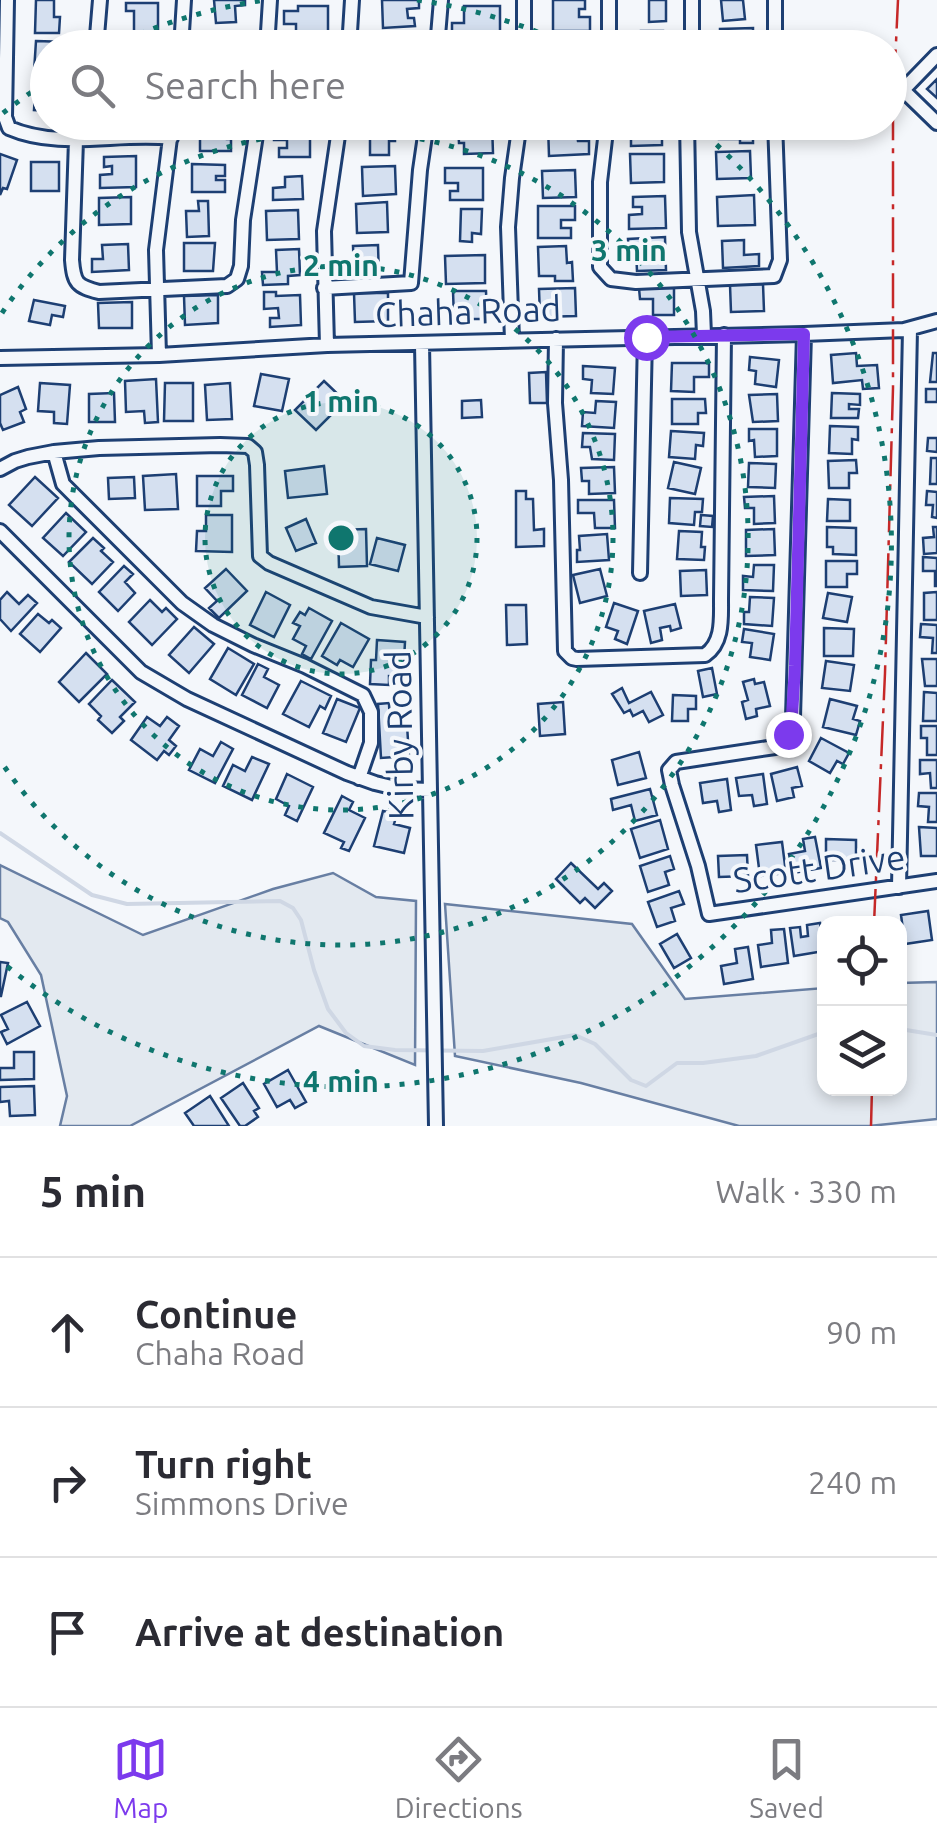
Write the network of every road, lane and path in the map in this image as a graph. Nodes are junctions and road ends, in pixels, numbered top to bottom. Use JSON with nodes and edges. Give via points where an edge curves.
{"nodes":[{"id":1,"x":7,"y":0,"type":"edge"},
{"id":2,"x":100,"y":0,"type":"edge"},
{"id":3,"x":184,"y":0,"type":"edge"},
{"id":4,"x":270,"y":0,"type":"edge"},
{"id":5,"x":352,"y":0,"type":"edge"},
{"id":6,"x":441,"y":0,"type":"edge"},
{"id":7,"x":524,"y":0,"type":"edge"},
{"id":8,"x":609,"y":0,"type":"edge"},
{"id":9,"x":692,"y":0,"type":"edge"},
{"id":10,"x":776,"y":0,"type":"edge"},
{"id":11,"x":98,"y":30,"type":"edge"},
{"id":12,"x":182,"y":30,"type":"edge"},
{"id":13,"x":269,"y":30,"type":"edge"},
{"id":14,"x":350,"y":30,"type":"edge"},
{"id":15,"x":438,"y":30,"type":"edge"},
{"id":16,"x":524,"y":30,"type":"edge"},
{"id":17,"x":609,"y":30,"type":"edge"},
{"id":18,"x":692,"y":30,"type":"edge"},
{"id":19,"x":775,"y":30,"type":"edge"},
{"id":20,"x":937,"y":55,"type":"edge"},
{"id":21,"x":907,"y":86,"type":"edge"},
{"id":22,"x":907,"y":94,"type":"edge"},
{"id":23,"x":937,"y":124,"type":"edge"},
{"id":24,"x":30,"y":133,"type":"edge"},
{"id":25,"x":83,"y":140,"type":"edge"},
{"id":26,"x":171,"y":140,"type":"edge"},
{"id":27,"x":255,"y":140,"type":"edge"},
{"id":28,"x":337,"y":140,"type":"edge"},
{"id":29,"x":425,"y":140,"type":"edge"},
{"id":30,"x":517,"y":140,"type":"edge"},
{"id":31,"x":605,"y":140,"type":"edge"},
{"id":32,"x":688,"y":140,"type":"edge"},
{"id":33,"x":776,"y":140,"type":"edge"},
{"id":34,"x":698,"y":280,"type":"junction"},
{"id":35,"x":156,"y":288,"type":"junction"},
{"id":36,"x":324,"y":288,"type":"junction"},
{"id":37,"x":937,"y":322,"type":"edge"},
{"id":38,"x":910,"y":329,"type":"junction"},
{"id":39,"x":804,"y":334,"type":"junction"},
{"id":40,"x":704,"y":335,"type":"junction"},
{"id":41,"x":724,"y":335,"type":"junction"},
{"id":42,"x":646,"y":337,"type":"junction"},
{"id":43,"x":556,"y":339,"type":"junction"},
{"id":44,"x":512,"y":340,"type":"junction"},
{"id":45,"x":422,"y":344,"type":"junction"},
{"id":46,"x":327,"y":345,"type":"junction"},
{"id":47,"x":159,"y":355,"type":"junction"},
{"id":48,"x":0,"y":358,"type":"edge"},
{"id":49,"x":54,"y":452,"type":"junction"},
{"id":50,"x":0,"y":469,"type":"edge"},
{"id":51,"x":0,"y":530,"type":"edge"},
{"id":52,"x":640,"y":572,"type":"dead end"},
{"id":53,"x":427,"y":618,"type":"junction"},
{"id":54,"x":359,"y":778,"type":"junction"},
{"id":55,"x":430,"y":790,"type":"junction"},
{"id":56,"x":937,"y":881,"type":"edge"},
{"id":57,"x":899,"y":887,"type":"junction"},
{"id":58,"x":436,"y":1126,"type":"edge"}],
"edges":[{"from":1,"to":24,"type":"street","via":[[6,124]]},
{"from":2,"to":11,"type":"street"},
{"from":3,"to":12,"type":"street"},
{"from":4,"to":13,"type":"street"},
{"from":5,"to":14,"type":"street"},
{"from":6,"to":15,"type":"street"},
{"from":7,"to":16,"type":"street"},
{"from":8,"to":17,"type":"street"},
{"from":9,"to":18,"type":"street"},
{"from":10,"to":19,"type":"street"},
{"from":20,"to":21,"type":"street"},
{"from":22,"to":23,"type":"street"},
{"from":25,"to":35,"type":"street","via":[[73,278],[99,292]]},
{"from":26,"to":35,"type":"street"},
{"from":27,"to":35,"type":"street","via":[[237,279],[227,286]]},
{"from":28,"to":36,"type":"street","via":[[324,231]]},
{"from":29,"to":36,"type":"street","via":[[411,283]]},
{"from":30,"to":44,"type":"street","via":[[508,227]]},
{"from":31,"to":34,"type":"street","via":[[600,267],[611,279]]},
{"from":32,"to":34,"type":"street","via":[[689,232]]},
{"from":33,"to":34,"type":"street","via":[[780,260],[774,276]]},
{"from":34,"to":40,"type":"street"},
{"from":35,"to":47,"type":"street"},
{"from":36,"to":46,"type":"street"},
{"from":37,"to":38,"type":"street","name":"Chaha Road"},
{"from":38,"to":39,"type":"street","name":"Chaha Road"},
{"from":38,"to":57,"type":"street"},
{"from":39,"to":41,"type":"street","name":"Chaha Road"},
{"from":39,"to":57,"type":"street","name":"Scott Drive","via":[[791,726],[775,747],[682,760],[669,770],[710,914]]},
{"from":40,"to":41,"type":"street","name":"Chaha Road"},
{"from":40,"to":42,"type":"street","name":"Chaha Road"},
{"from":41,"to":43,"type":"street","via":[[718,639],[705,654],[577,659],[565,651]]},
{"from":42,"to":43,"type":"street","name":"Chaha Road"},
{"from":42,"to":52,"type":"street"},
{"from":43,"to":44,"type":"street","name":"Chaha Road"},
{"from":44,"to":45,"type":"street","name":"Chaha Road"},
{"from":45,"to":46,"type":"street","name":"Chaha Road"},
{"from":45,"to":53,"type":"street","name":"Kirby Road"},
{"from":46,"to":47,"type":"street","name":"Chaha Road"},
{"from":47,"to":48,"type":"street","name":"Chaha Road"},
{"from":49,"to":50,"type":"street"},
{"from":49,"to":53,"type":"street","via":[[248,446],[256,452],[260,556],[371,607]]},
{"from":49,"to":54,"type":"street","via":[[63,484],[182,603],[213,626],[363,695],[371,712],[370,743]]},
{"from":51,"to":54,"type":"street","via":[[141,672]]},
{"from":53,"to":55,"type":"street","name":"Kirby Road"},
{"from":54,"to":55,"type":"street"},
{"from":55,"to":58,"type":"street","name":"Kirby Road"},
{"from":56,"to":57,"type":"street","name":"Scott Drive"}]}
